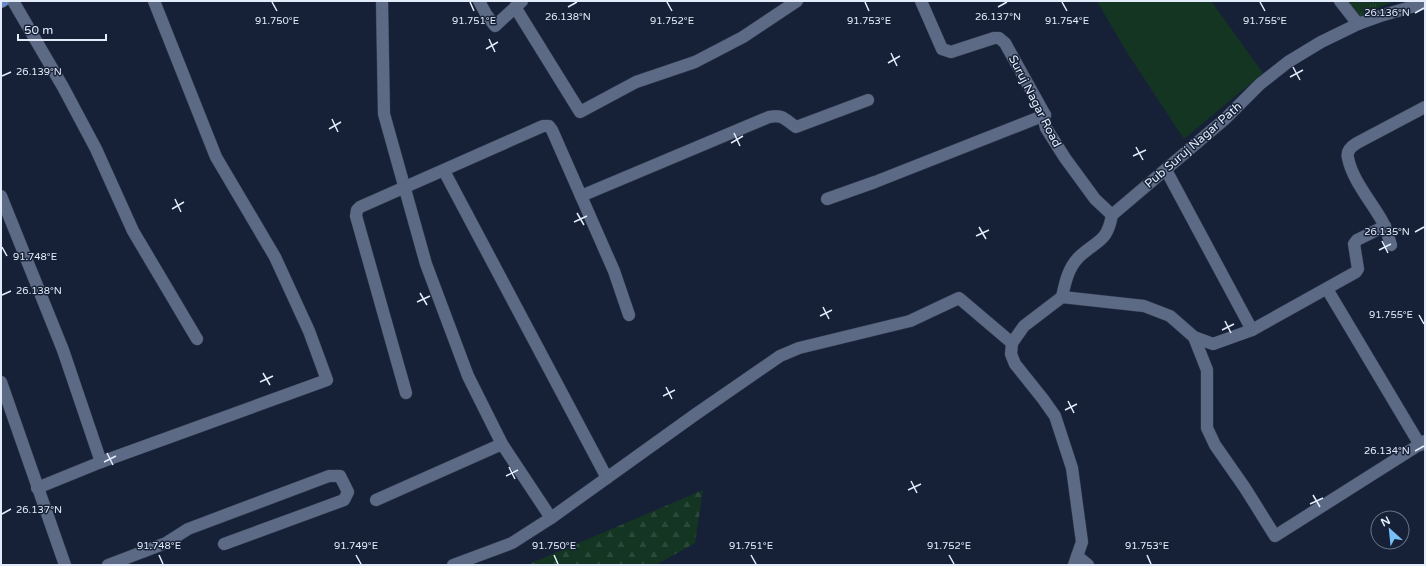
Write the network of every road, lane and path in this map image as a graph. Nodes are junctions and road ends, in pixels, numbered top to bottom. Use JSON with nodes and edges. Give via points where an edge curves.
{"nodes":[{"id":1,"x":13,"y":1,"type":"edge"},
{"id":2,"x":154,"y":1,"type":"edge"},
{"id":3,"x":382,"y":1,"type":"edge"},
{"id":4,"x":479,"y":1,"type":"edge"},
{"id":5,"x":797,"y":1,"type":"edge"},
{"id":6,"x":921,"y":1,"type":"edge"},
{"id":7,"x":1340,"y":1,"type":"edge"},
{"id":8,"x":1425,"y":3,"type":"edge"},
{"id":9,"x":519,"y":4,"type":"edge"},
{"id":10,"x":1358,"y":24,"type":"junction"},
{"id":11,"x":868,"y":100,"type":"dead end"},
{"id":12,"x":1425,"y":107,"type":"edge"},
{"id":13,"x":1045,"y":115,"type":"junction"},
{"id":14,"x":1166,"y":170,"type":"junction"},
{"id":15,"x":444,"y":171,"type":"junction"},
{"id":16,"x":404,"y":186,"type":"junction"},
{"id":17,"x":1,"y":196,"type":"edge"},
{"id":18,"x":581,"y":196,"type":"junction"},
{"id":19,"x":827,"y":199,"type":"dead end"},
{"id":20,"x":1112,"y":215,"type":"junction"},
{"id":21,"x":1385,"y":226,"type":"junction"},
{"id":22,"x":1392,"y":245,"type":"dead end"},
{"id":23,"x":1327,"y":289,"type":"junction"},
{"id":24,"x":1062,"y":296,"type":"junction"},
{"id":25,"x":629,"y":315,"type":"dead end"},
{"id":26,"x":1252,"y":330,"type":"junction"},
{"id":27,"x":1194,"y":337,"type":"junction"},
{"id":28,"x":197,"y":339,"type":"dead end"},
{"id":29,"x":1012,"y":343,"type":"junction"},
{"id":30,"x":1,"y":382,"type":"edge"},
{"id":31,"x":406,"y":393,"type":"dead end"},
{"id":32,"x":1422,"y":443,"type":"edge"},
{"id":33,"x":502,"y":444,"type":"junction"},
{"id":34,"x":101,"y":462,"type":"junction"},
{"id":35,"x":607,"y":478,"type":"junction"},
{"id":36,"x":37,"y":488,"type":"junction"},
{"id":37,"x":376,"y":500,"type":"dead end"},
{"id":38,"x":551,"y":518,"type":"junction"},
{"id":39,"x":224,"y":544,"type":"dead end"},
{"id":40,"x":1076,"y":560,"type":"edge"},
{"id":41,"x":65,"y":565,"type":"edge"},
{"id":42,"x":108,"y":565,"type":"edge"},
{"id":43,"x":453,"y":565,"type":"edge"},
{"id":44,"x":1088,"y":565,"type":"edge"}],
"edges":[{"from":1,"to":28,"type":"street","via":[[96,148],[133,231]]},
{"from":2,"to":34,"type":"street","via":[[216,157],[275,257],[309,331],[327,380]]},
{"from":3,"to":16,"type":"street","via":[[384,114]]},
{"from":4,"to":9,"type":"street","via":[[495,26]]},
{"from":5,"to":9,"type":"street","via":[[743,37],[695,62],[636,82],[580,112]]},
{"from":6,"to":13,"type":"street","name":"Suruj Nagar Road","via":[[942,49],[951,52],[994,38],[999,38],[1005,43]]},
{"from":7,"to":10,"type":"street"},
{"from":8,"to":10,"type":"street","name":"Pub Suruj Nagar Path"},
{"from":10,"to":14,"type":"street","name":"Pub Suruj Nagar Path","via":[[1288,62],[1260,84],[1225,119]]},
{"from":11,"to":18,"type":"street","via":[[796,127],[784,117],[769,117]]},
{"from":12,"to":21,"type":"street","via":[[1357,143],[1348,152],[1347,157],[1357,181]]},
{"from":13,"to":19,"type":"street"},
{"from":13,"to":20,"type":"street","name":"Suruj Nagar Road","via":[[1046,128],[1065,158],[1095,199]]},
{"from":14,"to":20,"type":"street","name":"Pub Suruj Nagar Path"},
{"from":14,"to":26,"type":"street"},
{"from":15,"to":16,"type":"street"},
{"from":15,"to":18,"type":"street","via":[[543,126],[549,126]]},
{"from":15,"to":35,"type":"street"},
{"from":16,"to":31,"type":"street","via":[[360,207],[356,210],[356,216]]},
{"from":16,"to":33,"type":"street","via":[[426,264],[468,376]]},
{"from":17,"to":34,"type":"street","via":[[63,350]]},
{"from":18,"to":25,"type":"street","via":[[614,271]]},
{"from":20,"to":24,"type":"street","via":[[1110,227],[1103,238],[1074,264],[1064,284]]},
{"from":21,"to":22,"type":"street"},
{"from":21,"to":23,"type":"street","via":[[1354,244],[1358,269]]},
{"from":23,"to":26,"type":"street"},
{"from":23,"to":32,"type":"street"},
{"from":24,"to":27,"type":"street","via":[[1144,306],[1170,316]]},
{"from":24,"to":29,"type":"street","via":[[1024,326]]},
{"from":26,"to":27,"type":"street","via":[[1213,344]]},
{"from":27,"to":32,"type":"street","via":[[1207,370],[1207,428],[1215,445],[1275,536]]},
{"from":29,"to":35,"type":"street","via":[[959,298],[910,321],[799,348],[780,356]]},
{"from":29,"to":40,"type":"street","via":[[1011,354],[1016,364],[1055,416],[1072,468],[1082,542]]},
{"from":30,"to":36,"type":"street"},
{"from":33,"to":37,"type":"street"},
{"from":33,"to":38,"type":"street"},
{"from":34,"to":36,"type":"street"},
{"from":35,"to":38,"type":"street"},
{"from":36,"to":41,"type":"street"},
{"from":38,"to":43,"type":"street","via":[[512,543]]},
{"from":39,"to":42,"type":"street","via":[[344,500],[348,492],[340,476],[329,476],[188,529],[166,543]]},
{"from":40,"to":44,"type":"street"}]}
